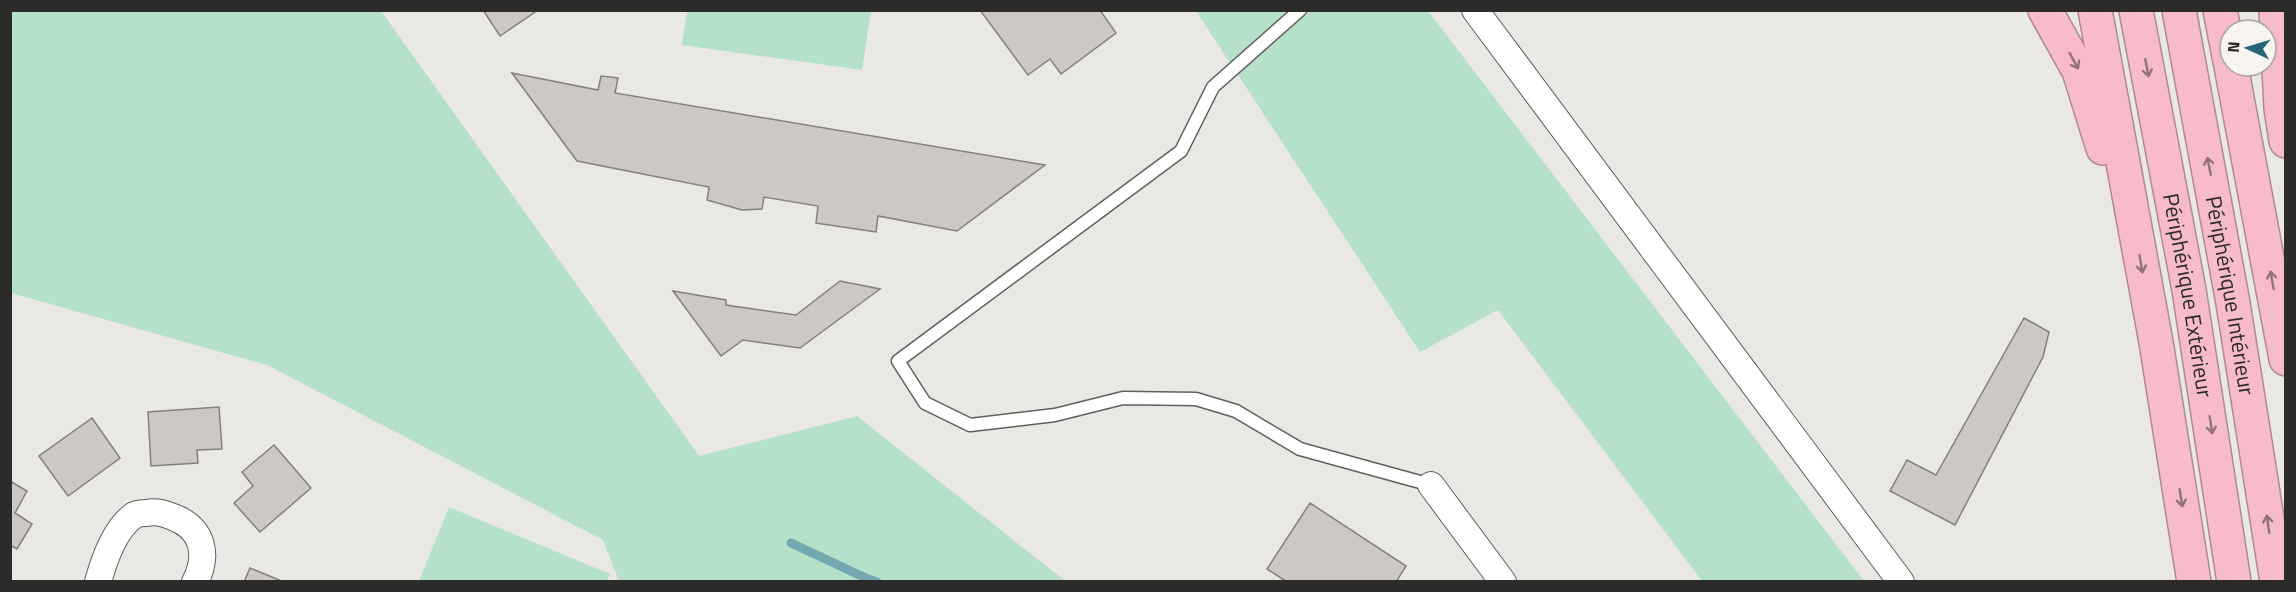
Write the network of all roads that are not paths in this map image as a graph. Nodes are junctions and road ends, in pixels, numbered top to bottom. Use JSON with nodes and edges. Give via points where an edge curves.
{"nodes":[{"id":1,"x":1300,"y":10,"type":"edge"},
{"id":2,"x":1475,"y":10,"type":"edge"},
{"id":3,"x":2045,"y":10,"type":"edge"},
{"id":4,"x":2095,"y":10,"type":"edge"},
{"id":5,"x":2136,"y":10,"type":"edge"},
{"id":6,"x":2179,"y":10,"type":"edge"},
{"id":7,"x":2276,"y":10,"type":"edge"},
{"id":8,"x":2233,"y":78,"type":"edge"},
{"id":9,"x":2286,"y":141,"type":"edge"},
{"id":10,"x":2131,"y":207,"type":"junction"},
{"id":11,"x":2286,"y":359,"type":"edge"},
{"id":12,"x":1431,"y":485,"type":"joint"},
{"id":13,"x":98,"y":582,"type":"edge"},
{"id":14,"x":195,"y":582,"type":"edge"},
{"id":15,"x":1503,"y":582,"type":"edge"},
{"id":16,"x":1901,"y":582,"type":"edge"},
{"id":17,"x":2194,"y":582,"type":"edge"},
{"id":18,"x":2234,"y":582,"type":"edge"},
{"id":19,"x":2277,"y":582,"type":"edge"}],
"edges":[{"from":1,"to":12,"type":"lane","via":[[1213,87],[1181,151],[898,361],[926,403],[970,425],[1055,415],[1123,398],[1196,399],[1236,411],[1300,449]]},
{"from":2,"to":16,"type":"street"},
{"from":3,"to":10,"type":"highway","one_way":true,"via":[[2079,71],[2103,150]]},
{"from":4,"to":10,"type":"highway"},
{"from":5,"to":18,"type":"highway","name":"Périphérique Extérieur","one_way":true,"via":[[2189,290]]},
{"from":19,"to":6,"type":"highway","name":"Périphérique Intérieur","one_way":true,"via":[[2235,314]]},
{"from":7,"to":9,"type":"highway"},
{"from":11,"to":8,"type":"highway","one_way":true},
{"from":10,"to":17,"type":"highway","one_way":true},
{"from":12,"to":15,"type":"street"},
{"from":13,"to":14,"type":"street","via":[[116,535],[134,515],[157,511],[182,520],[195,532],[203,554]]}]}
